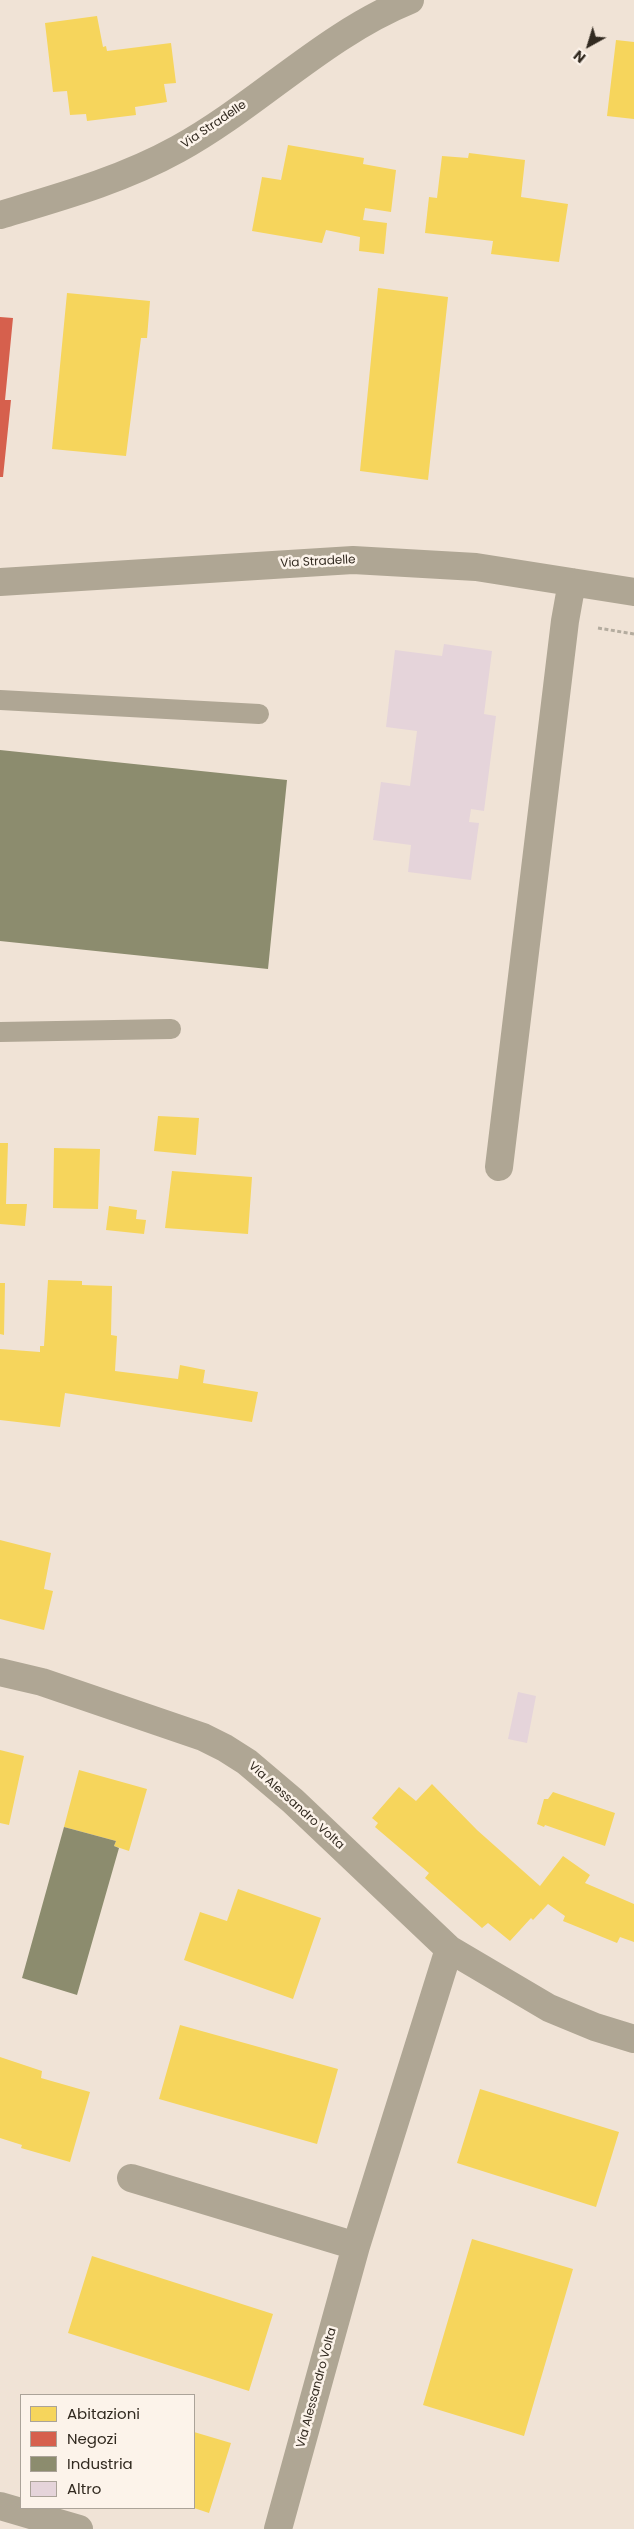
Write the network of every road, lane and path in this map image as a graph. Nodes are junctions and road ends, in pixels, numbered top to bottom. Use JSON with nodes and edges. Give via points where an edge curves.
{"nodes":[{"id":1,"x":394,"y":3,"type":"edge"},
{"id":2,"x":0,"y":216,"type":"edge"},
{"id":3,"x":0,"y":582,"type":"edge"},
{"id":4,"x":572,"y":582,"type":"junction"},
{"id":5,"x":634,"y":592,"type":"edge"},
{"id":6,"x":565,"y":621,"type":"junction"},
{"id":7,"x":634,"y":634,"type":"edge"},
{"id":8,"x":0,"y":700,"type":"edge"},
{"id":9,"x":259,"y":714,"type":"dead end"},
{"id":10,"x":171,"y":1029,"type":"dead end"},
{"id":11,"x":0,"y":1032,"type":"edge"},
{"id":12,"x":499,"y":1167,"type":"dead end"},
{"id":13,"x":0,"y":1672,"type":"edge"},
{"id":14,"x":449,"y":1949,"type":"junction"},
{"id":15,"x":634,"y":2039,"type":"edge"},
{"id":16,"x":131,"y":2178,"type":"dead end"},
{"id":17,"x":356,"y":2246,"type":"junction"},
{"id":18,"x":0,"y":2506,"type":"edge"},
{"id":19,"x":79,"y":2529,"type":"edge"},
{"id":20,"x":278,"y":2529,"type":"edge"}],
"edges":[{"from":1,"to":2,"type":"street","name":"Via Stradelle","via":[[352,28],[178,149],[94,186]]},
{"from":3,"to":4,"type":"street","name":"Via Stradelle","via":[[353,560],[476,567]]},
{"from":4,"to":5,"type":"street","name":"Via Stradelle"},
{"from":4,"to":6,"type":"street"},
{"from":6,"to":7,"type":"path"},
{"from":6,"to":12,"type":"street"},
{"from":8,"to":9,"type":"lane"},
{"from":10,"to":11,"type":"lane"},
{"from":13,"to":14,"type":"street","name":"Via Alessandro Volta","via":[[42,1682],[203,1737],[225,1748],[293,1801]]},
{"from":14,"to":15,"type":"street","name":"Via Alessandro Volta","via":[[549,2008],[595,2028]]},
{"from":14,"to":17,"type":"street","name":"Via Alessandro Volta"},
{"from":16,"to":17,"type":"street"},
{"from":17,"to":20,"type":"street","name":"Via Alessandro Volta"},
{"from":18,"to":19,"type":"street"}]}
